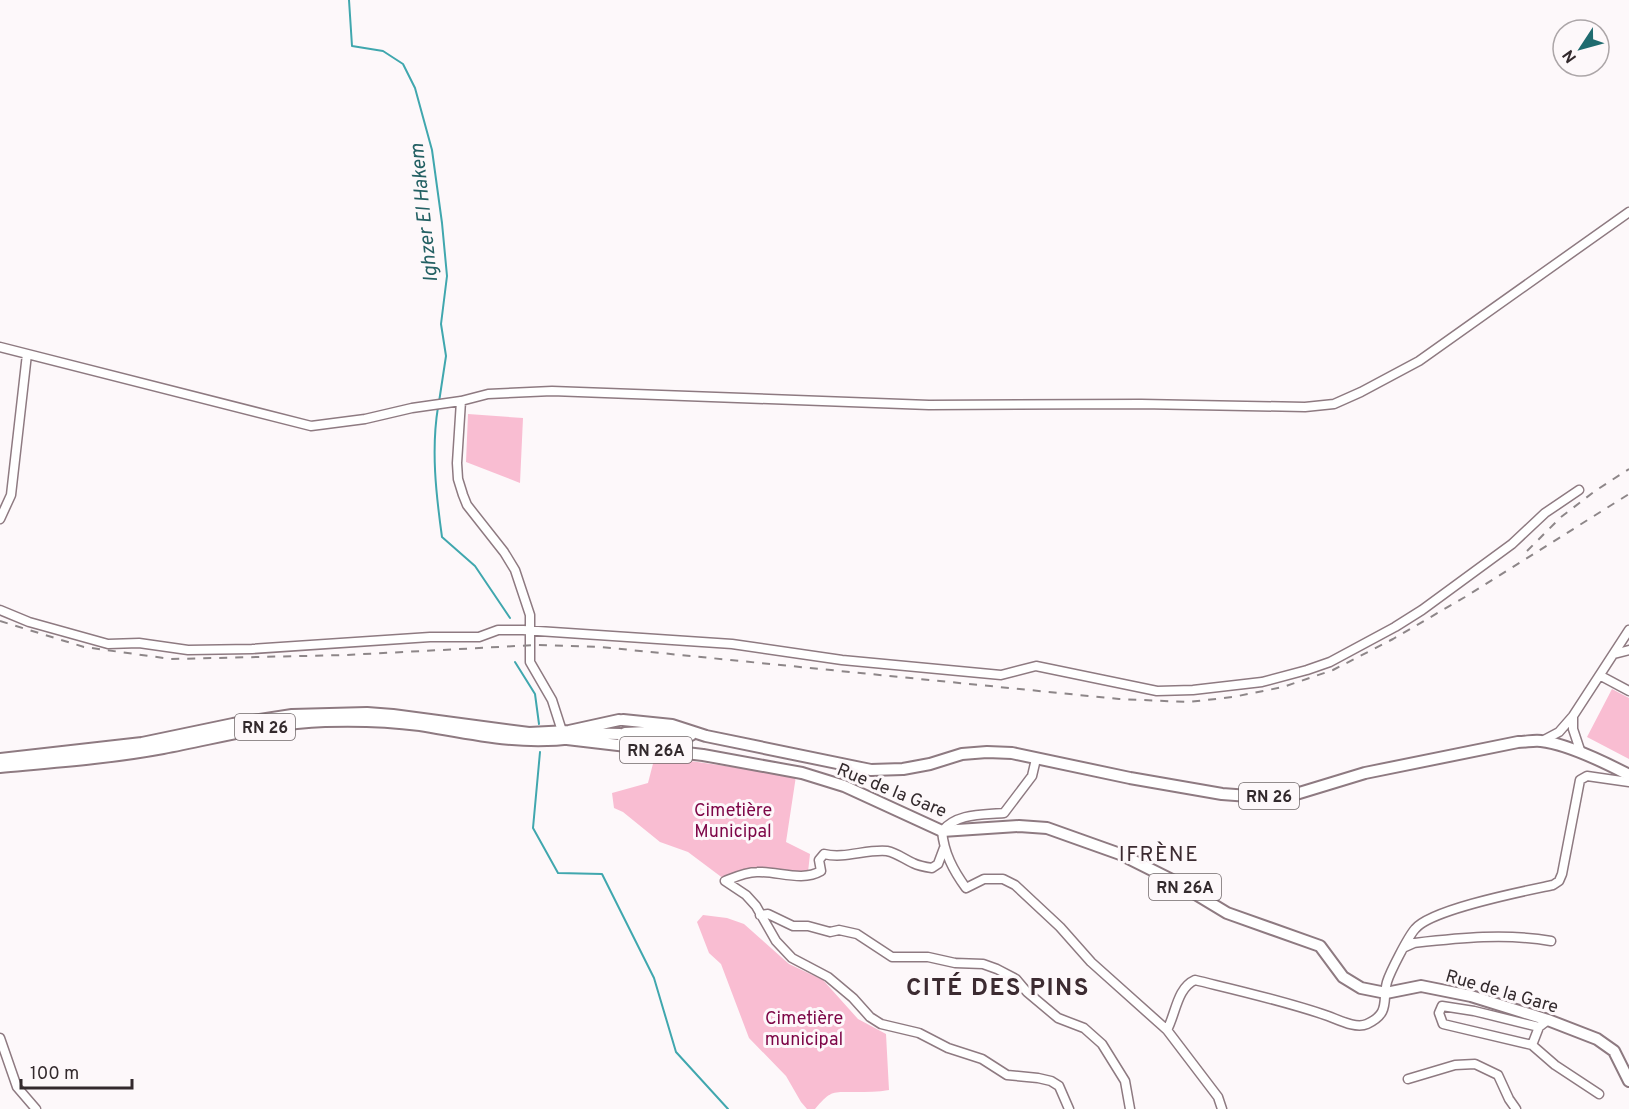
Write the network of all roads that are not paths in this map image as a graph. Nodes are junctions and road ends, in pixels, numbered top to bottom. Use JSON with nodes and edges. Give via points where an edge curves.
{"nodes":[{"id":1,"x":1629,"y":213,"type":"edge"},
{"id":2,"x":0,"y":347,"type":"edge"},
{"id":3,"x":27,"y":354,"type":"junction"},
{"id":4,"x":461,"y":401,"type":"junction"},
{"id":5,"x":1579,"y":490,"type":"dead end"},
{"id":6,"x":0,"y":519,"type":"edge"},
{"id":7,"x":0,"y":610,"type":"edge"},
{"id":8,"x":1629,"y":630,"type":"edge"},
{"id":9,"x":531,"y":631,"type":"junction"},
{"id":10,"x":1629,"y":650,"type":"edge"},
{"id":11,"x":1614,"y":654,"type":"junction"},
{"id":12,"x":1601,"y":676,"type":"junction"},
{"id":13,"x":1629,"y":691,"type":"edge"},
{"id":14,"x":1573,"y":716,"type":"junction"},
{"id":15,"x":621,"y":720,"type":"junction"},
{"id":16,"x":622,"y":733,"type":"junction"},
{"id":17,"x":566,"y":734,"type":"junction"},
{"id":18,"x":706,"y":736,"type":"junction"},
{"id":19,"x":530,"y":737,"type":"junction"},
{"id":20,"x":607,"y":739,"type":"junction"},
{"id":21,"x":1542,"y":741,"type":"junction"},
{"id":22,"x":634,"y":746,"type":"junction"},
{"id":23,"x":1581,"y":753,"type":"junction"},
{"id":24,"x":703,"y":755,"type":"junction"},
{"id":25,"x":0,"y":759,"type":"edge"},
{"id":26,"x":1036,"y":759,"type":"junction"},
{"id":27,"x":0,"y":767,"type":"edge"},
{"id":28,"x":1629,"y":776,"type":"edge"},
{"id":29,"x":1629,"y":782,"type":"edge"},
{"id":30,"x":942,"y":831,"type":"junction"},
{"id":31,"x":944,"y":848,"type":"junction"},
{"id":32,"x":760,"y":915,"type":"junction"},
{"id":33,"x":1551,"y":941,"type":"dead end"},
{"id":34,"x":1405,"y":947,"type":"junction"},
{"id":35,"x":1386,"y":993,"type":"junction"},
{"id":36,"x":1543,"y":1023,"type":"junction"},
{"id":37,"x":1167,"y":1030,"type":"junction"},
{"id":38,"x":0,"y":1038,"type":"edge"},
{"id":39,"x":1532,"y":1045,"type":"junction"},
{"id":40,"x":1408,"y":1078,"type":"dead end"},
{"id":41,"x":1629,"y":1081,"type":"edge"},
{"id":42,"x":1599,"y":1094,"type":"dead end"},
{"id":43,"x":36,"y":1109,"type":"edge"},
{"id":44,"x":1069,"y":1109,"type":"edge"},
{"id":45,"x":1130,"y":1109,"type":"edge"},
{"id":46,"x":1222,"y":1109,"type":"edge"},
{"id":47,"x":1516,"y":1109,"type":"edge"}],
"edges":[{"from":1,"to":4,"type":"street","via":[[1419,361],[1334,404],[929,405],[552,391],[488,394]]},
{"from":2,"to":3,"type":"street"},
{"from":3,"to":4,"type":"street","via":[[311,426]]},
{"from":3,"to":6,"type":"street","via":[[11,495]]},
{"from":4,"to":9,"type":"street","via":[[458,479],[467,505],[515,570],[530,615]]},
{"from":5,"to":9,"type":"street","via":[[1410,618],[1330,662],[1262,682],[1157,690],[1036,666],[1000,675],[842,660],[732,644]]},
{"from":7,"to":9,"type":"street","via":[[108,644],[139,643],[188,650],[479,637],[498,630]]},
{"from":8,"to":11,"type":"street"},
{"from":9,"to":17,"type":"street","via":[[530,662]]},
{"from":10,"to":11,"type":"street"},
{"from":11,"to":12,"type":"street"},
{"from":12,"to":13,"type":"street"},
{"from":12,"to":14,"type":"street"},
{"from":14,"to":21,"type":"street","via":[[1559,732]]},
{"from":14,"to":23,"type":"street","via":[[1572,729]]},
{"from":15,"to":16,"type":"main road","via":[[629,727]]},
{"from":15,"to":17,"type":"main road","number":"RN 26"},
{"from":15,"to":18,"type":"main road","number":"RN 26","via":[[672,725]]},
{"from":16,"to":18,"type":"main road"},
{"from":16,"to":20,"type":"main road"},
{"from":16,"to":22,"type":"main road","via":[[625,741]]},
{"from":16,"to":24,"type":"main road","via":[[642,742]]},
{"from":17,"to":19,"type":"main road","number":"RN 26"},
{"from":17,"to":20,"type":"main road"},
{"from":18,"to":26,"type":"main road","number":"RN 26","via":[[871,770],[903,769],[987,752]]},
{"from":19,"to":25,"type":"main road","number":"RN 26","via":[[425,718],[329,713],[265,718],[142,743]]},
{"from":19,"to":27,"type":"main road","number":"RN 26","via":[[513,741],[417,725],[322,722],[277,725],[120,754]]},
{"from":20,"to":22,"type":"main road","name":"Rue de la Gare","number":"RN 26A"},
{"from":21,"to":23,"type":"main road","number":"RN 26"},
{"from":21,"to":26,"type":"main road","number":"RN 26","via":[[1495,745],[1365,773],[1296,794],[1272,796],[1222,794]]},
{"from":22,"to":24,"type":"main road","name":"Rue de la Gare","number":"RN 26A"},
{"from":23,"to":28,"type":"main road","number":"RN 26"},
{"from":24,"to":30,"type":"main road","name":"Rue de la Gare","number":"RN 26A","via":[[802,773],[844,786]]},
{"from":26,"to":30,"type":"street","via":[[1032,776],[1004,813],[958,818]]},
{"from":29,"to":34,"type":"street","via":[[1587,776],[1580,780],[1559,881],[1443,913],[1415,928]]},
{"from":30,"to":31,"type":"street"},
{"from":30,"to":35,"type":"main road","name":"Rue de la Gare","number":"RN 26A","via":[[1047,828],[1120,854],[1227,913],[1320,946],[1343,977],[1361,988]]},
{"from":31,"to":32,"type":"street","via":[[938,864],[932,868],[898,854],[870,851],[824,855],[819,860],[821,871],[815,875],[754,872],[725,881],[746,895]]},
{"from":31,"to":37,"type":"street","via":[[966,888],[993,878],[1015,885],[1091,962]]},
{"from":32,"to":44,"type":"street","via":[[792,958],[828,977],[881,1024],[919,1033],[982,1059],[1007,1076],[1050,1081],[1059,1086]]},
{"from":32,"to":45,"type":"street","via":[[768,914],[793,926],[857,934],[892,957],[928,957],[997,969],[1016,979],[1058,1018],[1084,1028],[1102,1044],[1125,1081]]},
{"from":33,"to":34,"type":"street","via":[[1525,936],[1472,936]]},
{"from":34,"to":35,"type":"street","via":[[1387,981]]},
{"from":35,"to":36,"type":"main road","name":"Rue de la Gare","number":"RN 26A","via":[[1421,986],[1470,996]]},
{"from":35,"to":37,"type":"street","via":[[1387,1003],[1380,1015],[1356,1025],[1195,980],[1184,988]]},
{"from":36,"to":39,"type":"street"},
{"from":36,"to":39,"type":"street","via":[[1442,1006],[1439,1013],[1443,1024]]},
{"from":36,"to":41,"type":"main road","name":"Rue de la Gare","number":"RN 26A","via":[[1597,1039],[1614,1051]]},
{"from":37,"to":46,"type":"street","via":[[1218,1097]]},
{"from":38,"to":43,"type":"street","via":[[17,1087]]},
{"from":39,"to":42,"type":"street"},
{"from":40,"to":47,"type":"street","via":[[1455,1065],[1475,1064],[1497,1075]]}]}
